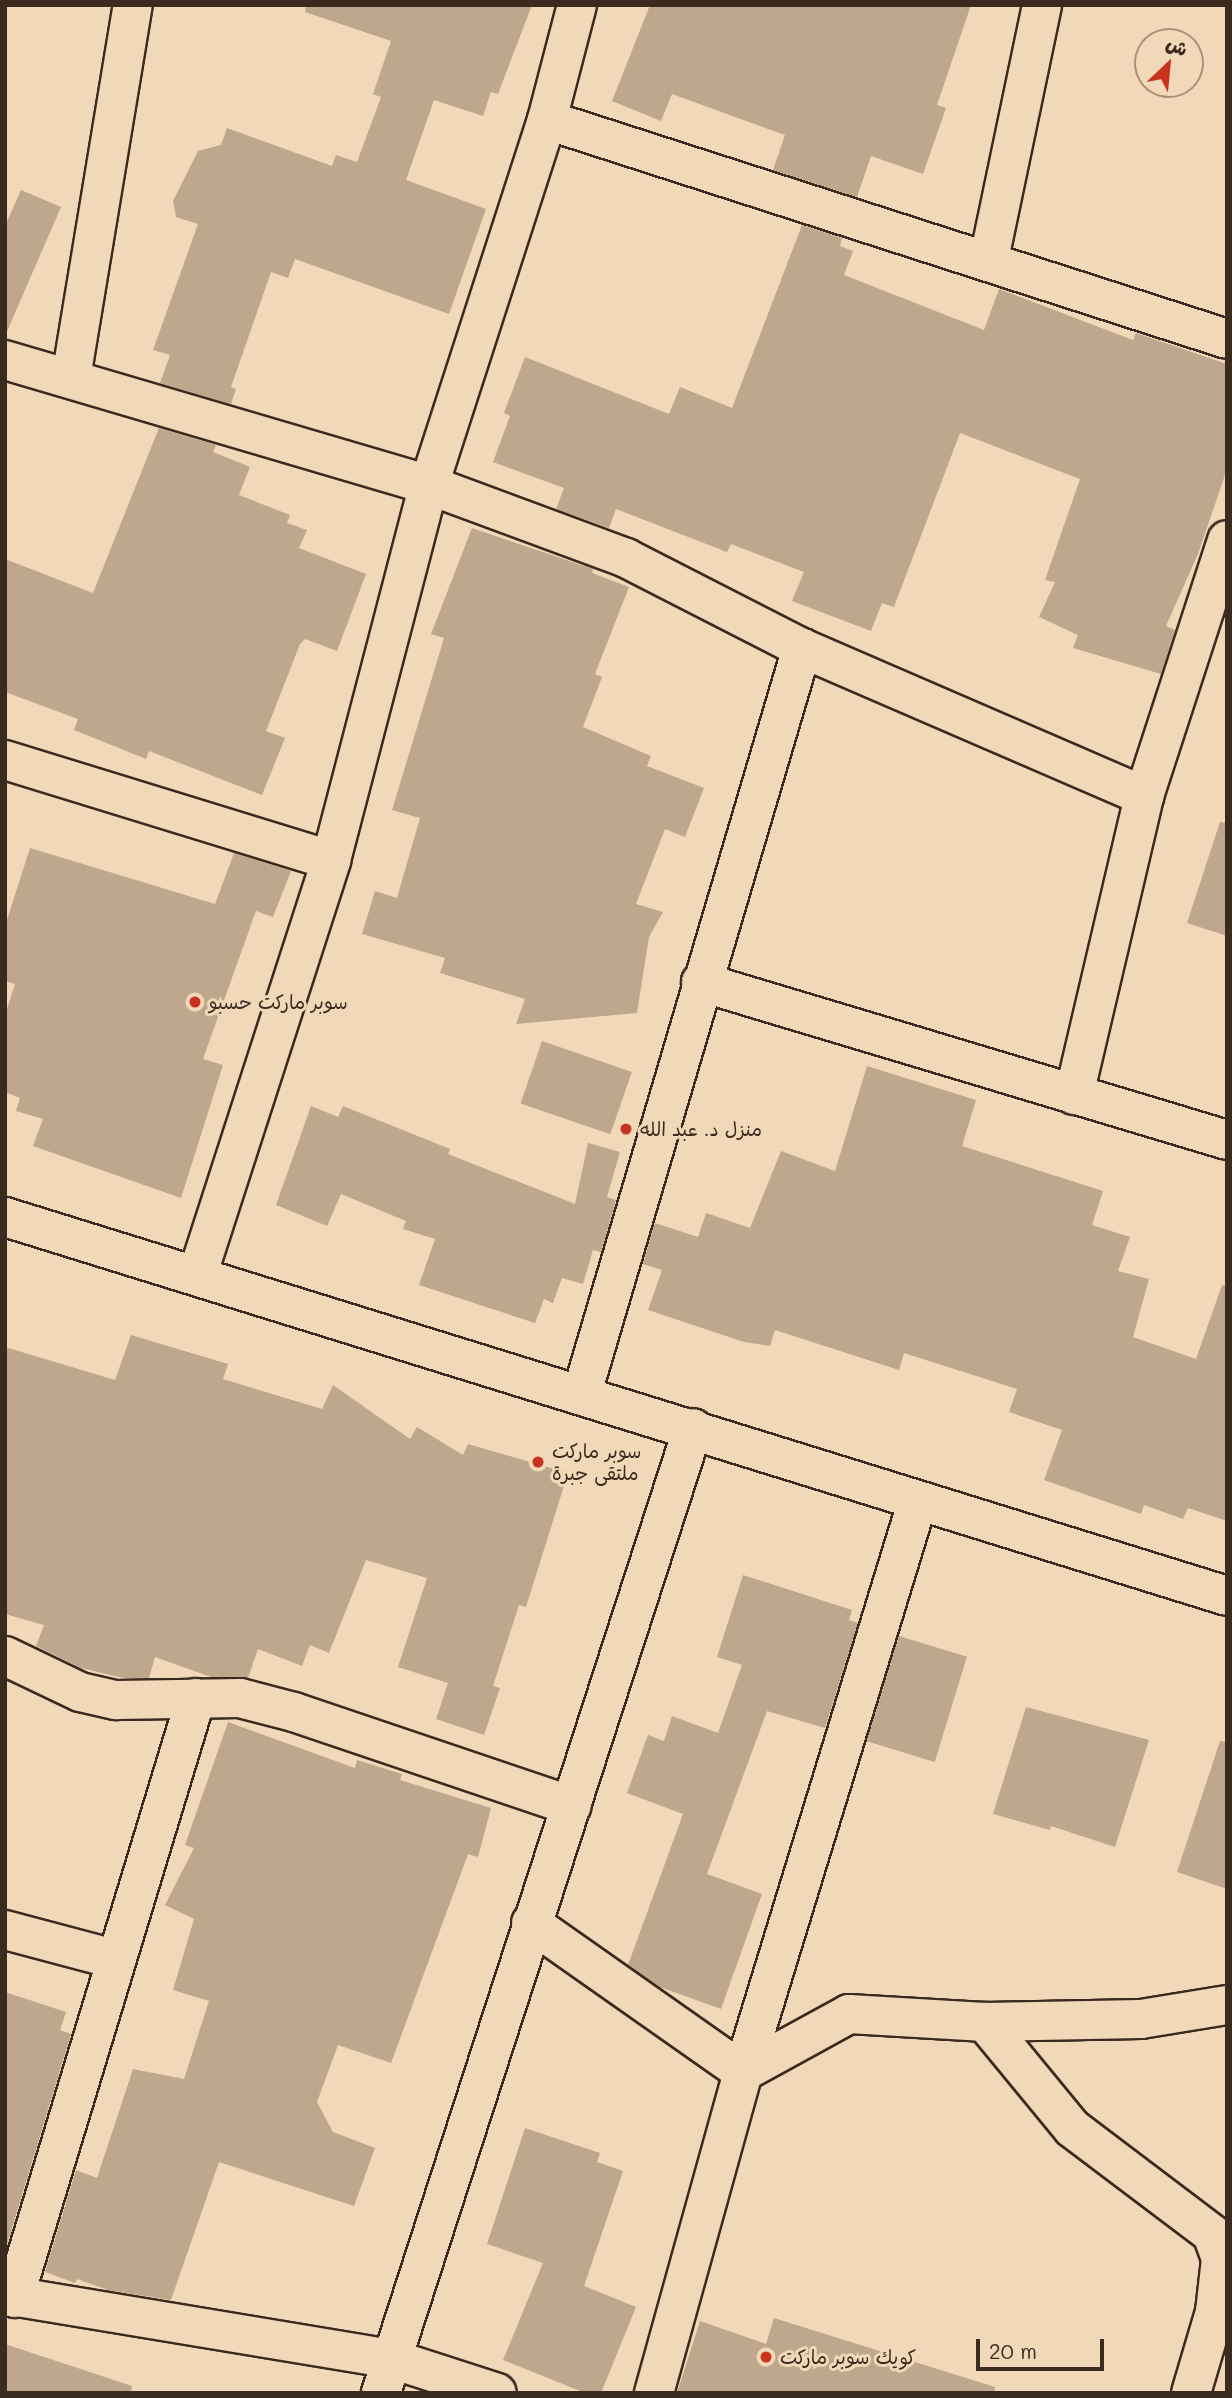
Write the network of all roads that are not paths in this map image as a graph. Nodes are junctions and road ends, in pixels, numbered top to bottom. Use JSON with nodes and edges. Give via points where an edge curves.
{"nodes":[{"id":1,"x":133,"y":5,"type":"edge"},
{"id":2,"x":577,"y":5,"type":"edge"},
{"id":3,"x":1042,"y":5,"type":"edge"},
{"id":4,"x":547,"y":120,"type":"junction"},
{"id":5,"x":989,"y":260,"type":"junction"},
{"id":6,"x":1227,"y":339,"type":"edge"},
{"id":7,"x":5,"y":360,"type":"edge"},
{"id":8,"x":71,"y":378,"type":"junction"},
{"id":9,"x":429,"y":485,"type":"junction"},
{"id":10,"x":1227,"y":540,"type":"edge"},
{"id":11,"x":802,"y":648,"type":"junction"},
{"id":12,"x":5,"y":760,"type":"edge"},
{"id":13,"x":1144,"y":796,"type":"junction"},
{"id":14,"x":331,"y":860,"type":"junction"},
{"id":15,"x":701,"y":982,"type":"junction"},
{"id":16,"x":1074,"y":1095,"type":"junction"},
{"id":17,"x":1227,"y":1140,"type":"edge"},
{"id":18,"x":6,"y":1221,"type":"edge"},
{"id":19,"x":198,"y":1273,"type":"junction"},
{"id":20,"x":582,"y":1393,"type":"junction"},
{"id":21,"x":692,"y":1428,"type":"junction"},
{"id":22,"x":918,"y":1500,"type":"junction"},
{"id":23,"x":1227,"y":1596,"type":"edge"},
{"id":24,"x":5,"y":1656,"type":"edge"},
{"id":25,"x":196,"y":1698,"type":"junction"},
{"id":26,"x":571,"y":1807,"type":"junction"},
{"id":27,"x":531,"y":1923,"type":"junction"},
{"id":28,"x":5,"y":1930,"type":"edge"},
{"id":29,"x":114,"y":1959,"type":"junction"},
{"id":30,"x":1227,"y":2005,"type":"edge"},
{"id":31,"x":985,"y":2022,"type":"junction"},
{"id":32,"x":743,"y":2072,"type":"junction"},
{"id":33,"x":10,"y":2296,"type":"edge"},
{"id":34,"x":1221,"y":2314,"type":"edge"},
{"id":35,"x":387,"y":2376,"type":"edge"},
{"id":36,"x":497,"y":2393,"type":"edge"},
{"id":37,"x":654,"y":2393,"type":"edge"},
{"id":38,"x":1191,"y":2393,"type":"edge"}],
"edges":[{"from":1,"to":8,"type":"street"},
{"from":2,"to":4,"type":"street"},
{"from":3,"to":5,"type":"street"},
{"from":4,"to":5,"type":"street"},
{"from":4,"to":9,"type":"street"},
{"from":5,"to":6,"type":"street"},
{"from":7,"to":8,"type":"street"},
{"from":8,"to":9,"type":"street"},
{"from":9,"to":11,"type":"street","via":[[626,558]]},
{"from":9,"to":14,"type":"street"},
{"from":10,"to":13,"type":"street"},
{"from":11,"to":13,"type":"street"},
{"from":11,"to":15,"type":"street"},
{"from":12,"to":14,"type":"street"},
{"from":13,"to":16,"type":"street"},
{"from":14,"to":19,"type":"street"},
{"from":15,"to":16,"type":"street"},
{"from":15,"to":20,"type":"street"},
{"from":16,"to":17,"type":"street"},
{"from":18,"to":19,"type":"street"},
{"from":19,"to":20,"type":"street"},
{"from":20,"to":21,"type":"street"},
{"from":21,"to":22,"type":"street"},
{"from":21,"to":26,"type":"street"},
{"from":22,"to":23,"type":"street"},
{"from":22,"to":32,"type":"street"},
{"from":24,"to":25,"type":"street","via":[[80,1692],[139,1701]]},
{"from":25,"to":26,"type":"street","via":[[240,1698],[294,1712]]},
{"from":25,"to":29,"type":"street"},
{"from":26,"to":27,"type":"street"},
{"from":27,"to":32,"type":"street"},
{"from":27,"to":35,"type":"street"},
{"from":28,"to":29,"type":"street"},
{"from":29,"to":33,"type":"street"},
{"from":30,"to":31,"type":"street","via":[[1141,2019]]},
{"from":31,"to":32,"type":"street","via":[[849,2014]]},
{"from":31,"to":34,"type":"street","via":[[1072,2128],[1212,2234],[1222,2259]]},
{"from":32,"to":37,"type":"street"},
{"from":33,"to":35,"type":"street"},
{"from":34,"to":38,"type":"street"},
{"from":35,"to":36,"type":"street"}]}
